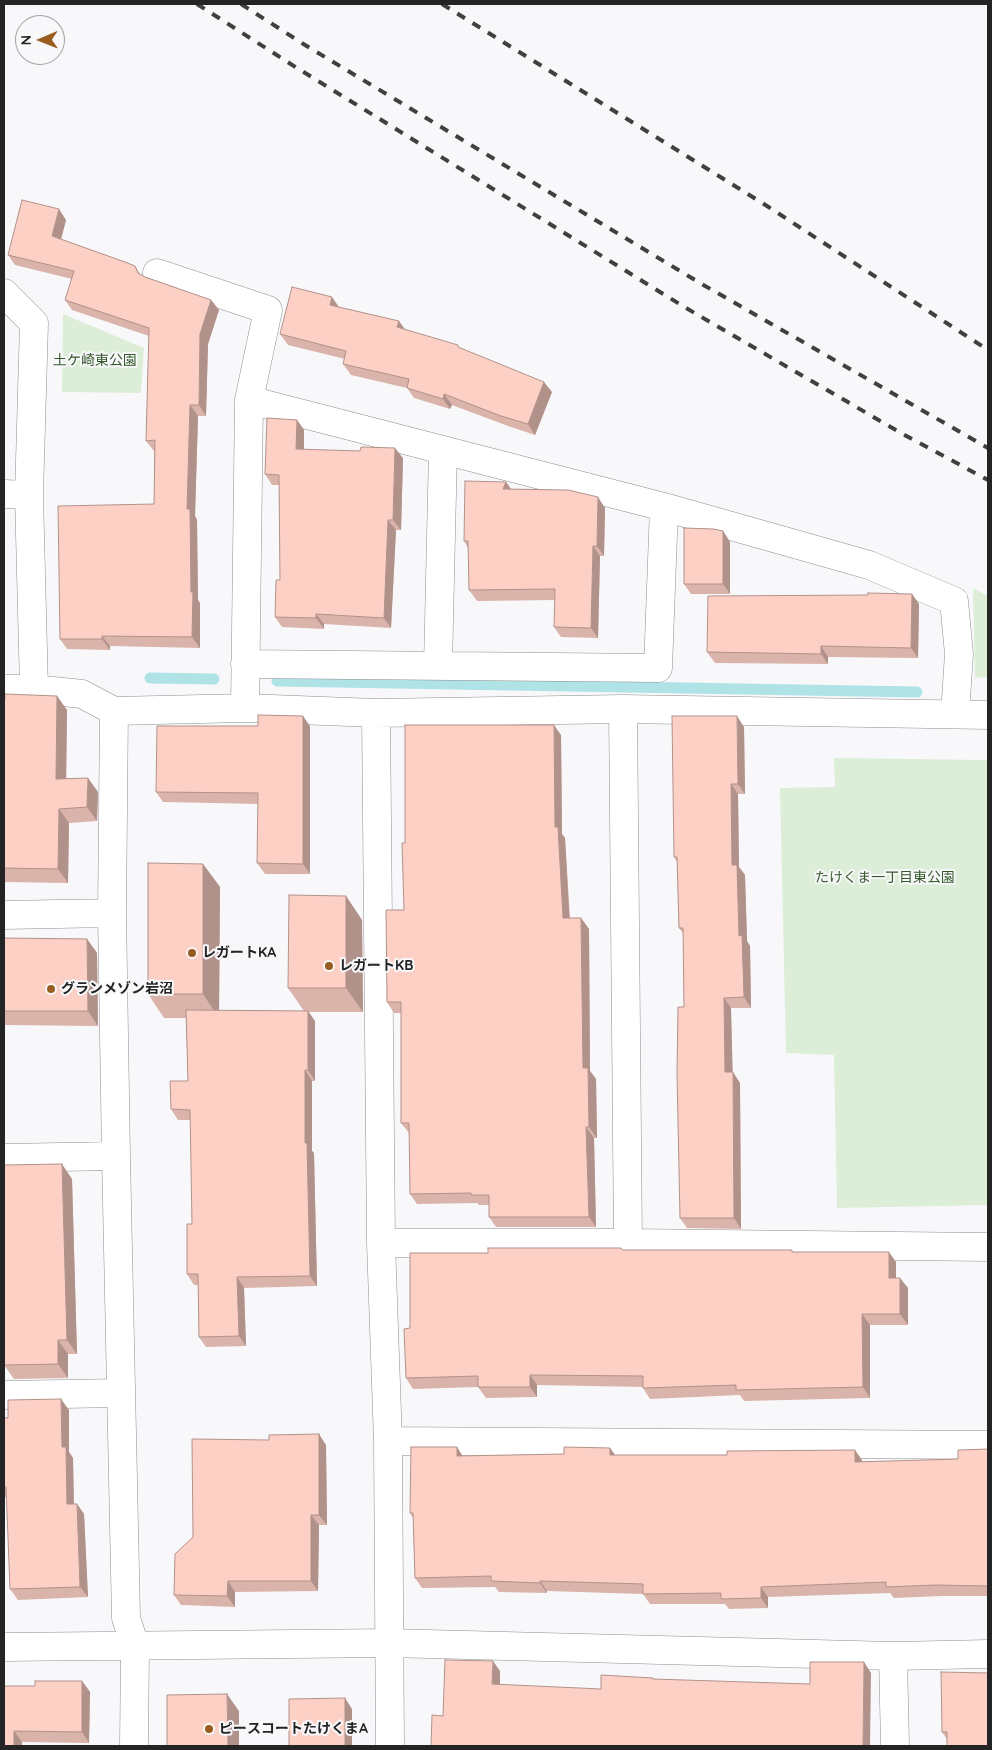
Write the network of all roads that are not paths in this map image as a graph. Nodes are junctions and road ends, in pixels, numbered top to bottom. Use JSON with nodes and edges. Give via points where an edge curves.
{"nodes":[{"id":1,"x":156,"y":273,"type":"dead end"},
{"id":2,"x":4,"y":293,"type":"edge"},
{"id":3,"x":249,"y":400,"type":"junction"},
{"id":4,"x":443,"y":450,"type":"junction"},
{"id":5,"x":16,"y":494,"type":"edge"},
{"id":6,"x":664,"y":507,"type":"junction"},
{"id":7,"x":245,"y":664,"type":"junction"},
{"id":8,"x":438,"y":665,"type":"junction"},
{"id":9,"x":4,"y":689,"type":"edge"},
{"id":10,"x":34,"y":689,"type":"junction"},
{"id":11,"x":245,"y":708,"type":"junction"},
{"id":12,"x":623,"y":709,"type":"junction"},
{"id":13,"x":114,"y":711,"type":"junction"},
{"id":14,"x":376,"y":713,"type":"junction"},
{"id":15,"x":955,"y":714,"type":"junction"},
{"id":16,"x":988,"y":715,"type":"edge"},
{"id":17,"x":112,"y":913,"type":"junction"},
{"id":18,"x":4,"y":915,"type":"edge"},
{"id":19,"x":116,"y":1156,"type":"junction"},
{"id":20,"x":4,"y":1158,"type":"edge"},
{"id":21,"x":381,"y":1243,"type":"junction"},
{"id":22,"x":628,"y":1243,"type":"junction"},
{"id":23,"x":988,"y":1247,"type":"edge"},
{"id":24,"x":121,"y":1394,"type":"junction"},
{"id":25,"x":4,"y":1395,"type":"edge"},
{"id":26,"x":388,"y":1441,"type":"junction"},
{"id":27,"x":988,"y":1445,"type":"edge"},
{"id":28,"x":389,"y":1643,"type":"junction"},
{"id":29,"x":135,"y":1646,"type":"junction"},
{"id":30,"x":4,"y":1647,"type":"edge"},
{"id":31,"x":988,"y":1654,"type":"edge"},
{"id":32,"x":893,"y":1656,"type":"junction"},
{"id":33,"x":134,"y":1746,"type":"edge"},
{"id":34,"x":390,"y":1746,"type":"edge"},
{"id":35,"x":895,"y":1746,"type":"edge"}],
"edges":[{"from":1,"to":3,"type":"street","via":[[268,310]]},
{"from":2,"to":5,"type":"street","via":[[34,323]]},
{"from":3,"to":4,"type":"street"},
{"from":3,"to":7,"type":"street"},
{"from":4,"to":6,"type":"street"},
{"from":4,"to":8,"type":"street"},
{"from":5,"to":10,"type":"street"},
{"from":6,"to":8,"type":"street","via":[[658,668]]},
{"from":6,"to":15,"type":"street","via":[[869,565],[954,601],[959,654]]},
{"from":7,"to":8,"type":"street"},
{"from":7,"to":11,"type":"street"},
{"from":9,"to":10,"type":"street"},
{"from":10,"to":13,"type":"street","via":[[82,694]]},
{"from":11,"to":13,"type":"street"},
{"from":11,"to":14,"type":"street"},
{"from":12,"to":14,"type":"street"},
{"from":12,"to":15,"type":"street"},
{"from":12,"to":22,"type":"street"},
{"from":13,"to":17,"type":"street"},
{"from":14,"to":21,"type":"street"},
{"from":15,"to":16,"type":"street"},
{"from":17,"to":18,"type":"street"},
{"from":17,"to":19,"type":"street"},
{"from":19,"to":20,"type":"street"},
{"from":19,"to":24,"type":"street"},
{"from":21,"to":22,"type":"street"},
{"from":21,"to":26,"type":"street"},
{"from":22,"to":23,"type":"street"},
{"from":24,"to":25,"type":"street"},
{"from":24,"to":29,"type":"street","via":[[126,1618]]},
{"from":26,"to":27,"type":"street"},
{"from":26,"to":28,"type":"street"},
{"from":28,"to":29,"type":"street"},
{"from":28,"to":32,"type":"street"},
{"from":28,"to":34,"type":"street"},
{"from":29,"to":30,"type":"street"},
{"from":29,"to":33,"type":"street"},
{"from":31,"to":32,"type":"street"},
{"from":32,"to":35,"type":"street"}]}
